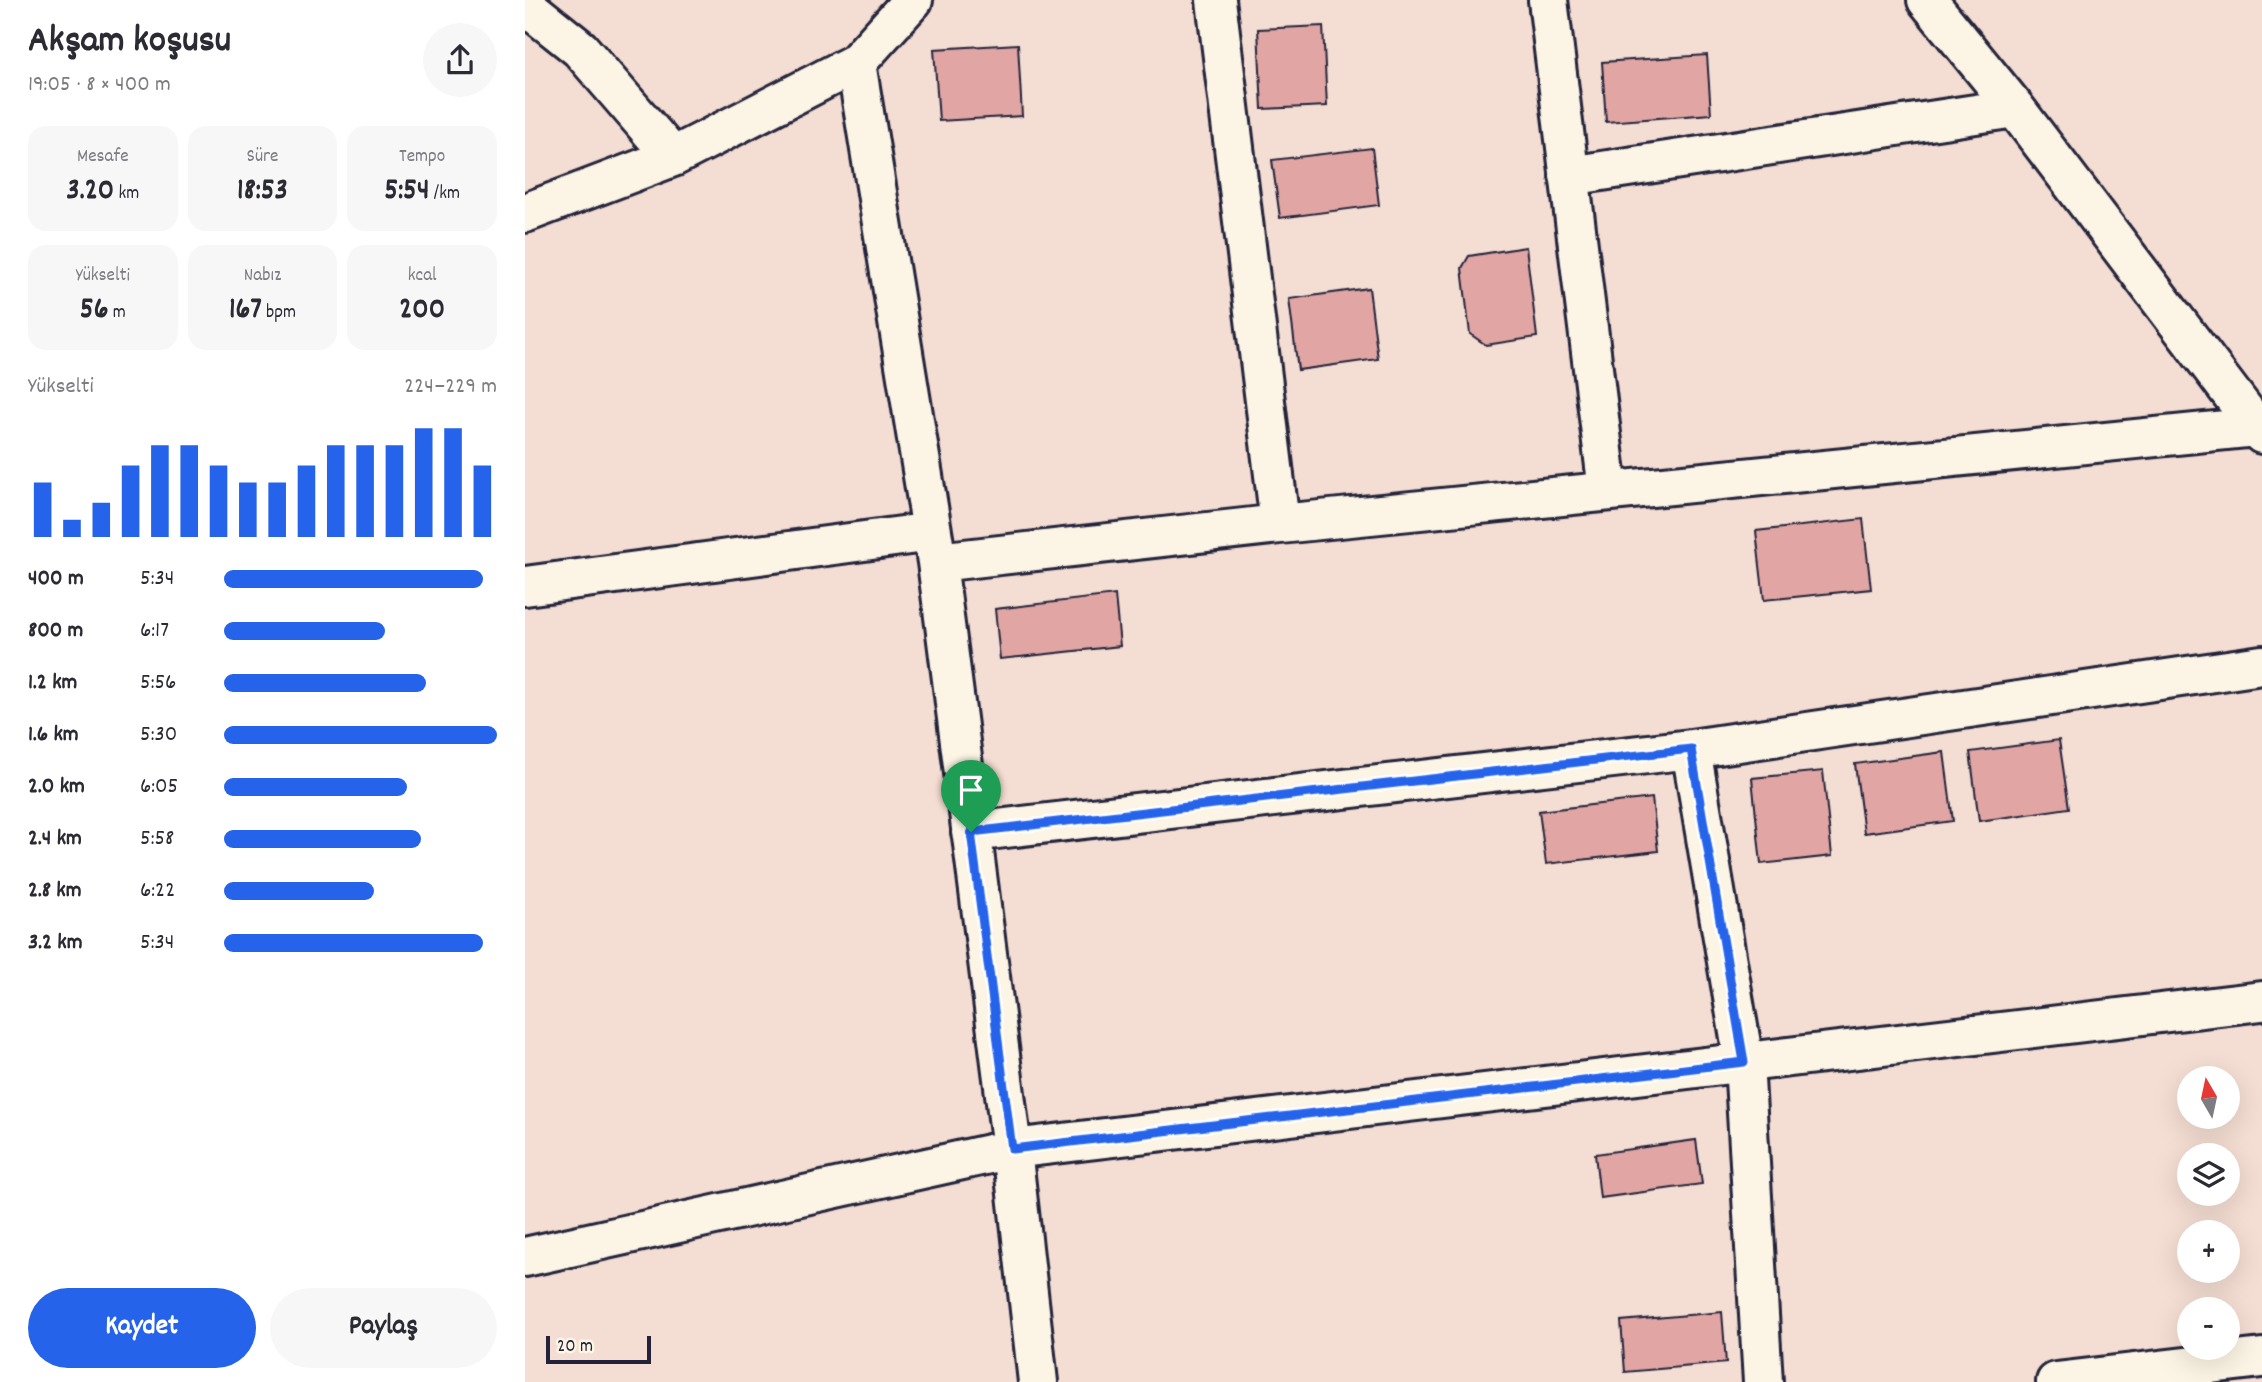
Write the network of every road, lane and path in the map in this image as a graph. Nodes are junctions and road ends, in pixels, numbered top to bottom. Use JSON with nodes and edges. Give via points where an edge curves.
{"nodes":[{"id":1,"x":913,"y":0,"type":"edge"},
{"id":2,"x":1216,"y":0,"type":"edge"},
{"id":3,"x":1548,"y":0,"type":"edge"},
{"id":4,"x":1927,"y":0,"type":"edge"},
{"id":5,"x":525,"y":5,"type":"edge"},
{"id":6,"x":856,"y":63,"type":"junction"},
{"id":7,"x":2015,"y":107,"type":"junction"},
{"id":8,"x":673,"y":157,"type":"junction"},
{"id":9,"x":1569,"y":176,"type":"junction"},
{"id":10,"x":525,"y":214,"type":"edge"},
{"id":11,"x":2259,"y":430,"type":"edge"},
{"id":12,"x":1608,"y":491,"type":"junction"},
{"id":13,"x":1280,"y":524,"type":"junction"},
{"id":14,"x":935,"y":547,"type":"junction"},
{"id":15,"x":525,"y":586,"type":"edge"},
{"id":16,"x":2262,"y":665,"type":"edge"},
{"id":17,"x":1691,"y":749,"type":"junction"},
{"id":18,"x":971,"y":832,"type":"junction"},
{"id":19,"x":2262,"y":1001,"type":"edge"},
{"id":20,"x":1744,"y":1062,"type":"junction"},
{"id":21,"x":1012,"y":1149,"type":"junction"},
{"id":22,"x":525,"y":1257,"type":"edge"},
{"id":23,"x":2262,"y":1358,"type":"edge"},
{"id":24,"x":1038,"y":1382,"type":"edge"},
{"id":25,"x":1763,"y":1382,"type":"edge"},
{"id":26,"x":2056,"y":1382,"type":"edge"}],
"edges":[{"from":1,"to":6,"type":"street"},
{"from":2,"to":13,"type":"street"},
{"from":3,"to":9,"type":"street"},
{"from":4,"to":7,"type":"street"},
{"from":5,"to":8,"type":"street","via":[[580,49]]},
{"from":6,"to":8,"type":"street"},
{"from":6,"to":14,"type":"street"},
{"from":7,"to":9,"type":"street"},
{"from":7,"to":11,"type":"street"},
{"from":8,"to":10,"type":"street"},
{"from":9,"to":12,"type":"street"},
{"from":11,"to":12,"type":"street"},
{"from":12,"to":13,"type":"street"},
{"from":13,"to":14,"type":"street"},
{"from":14,"to":15,"type":"street"},
{"from":14,"to":18,"type":"street"},
{"from":16,"to":17,"type":"street"},
{"from":17,"to":18,"type":"street"},
{"from":17,"to":20,"type":"street"},
{"from":18,"to":21,"type":"street"},
{"from":19,"to":20,"type":"street"},
{"from":20,"to":21,"type":"street"},
{"from":20,"to":25,"type":"street"},
{"from":21,"to":22,"type":"street"},
{"from":21,"to":24,"type":"street"},
{"from":23,"to":26,"type":"street"}]}
